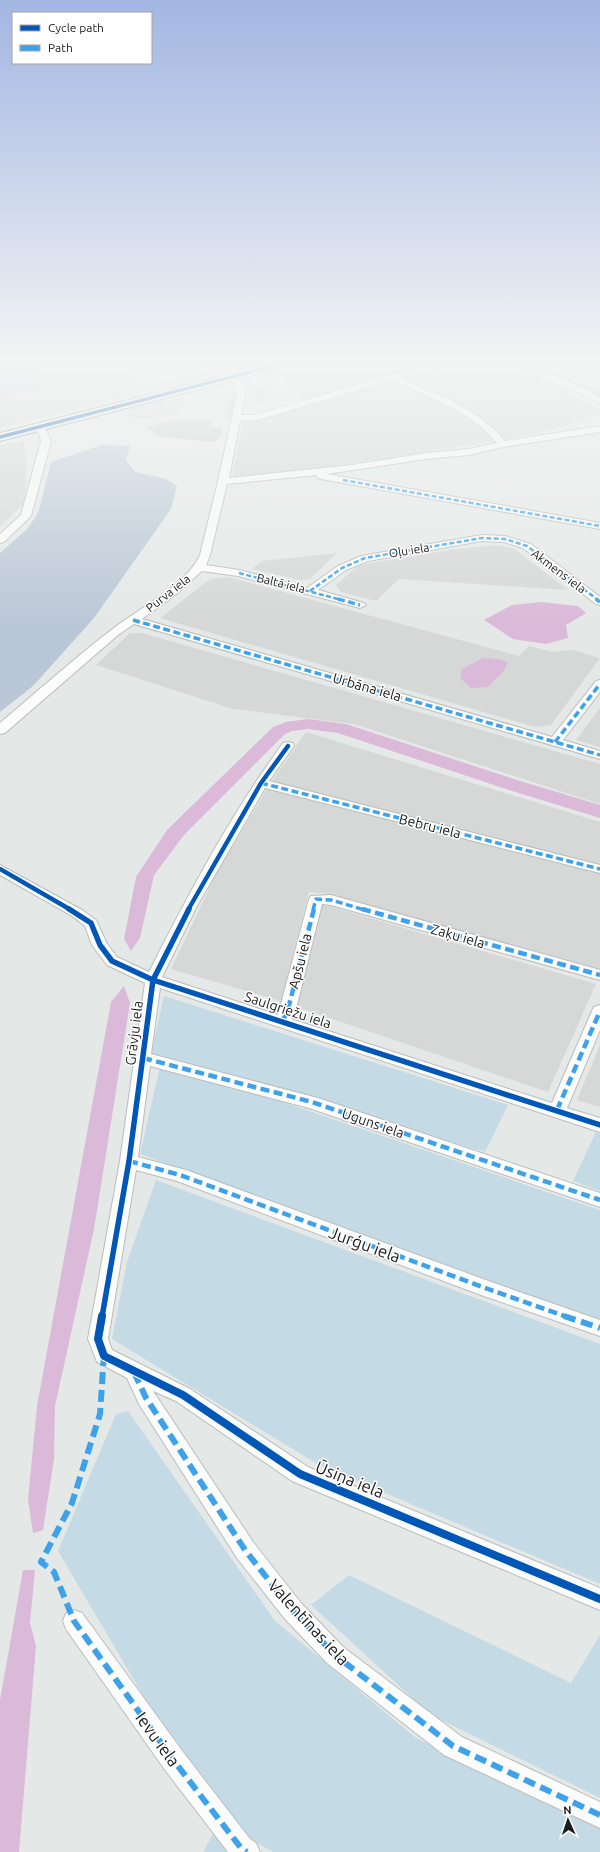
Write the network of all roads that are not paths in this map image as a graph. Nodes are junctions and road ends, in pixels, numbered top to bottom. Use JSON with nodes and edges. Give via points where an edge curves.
{"nodes":[{"id":1,"x":43,"y":451,"type":"edge"},
{"id":2,"x":229,"y":451,"type":"edge"},
{"id":3,"x":471,"y":451,"type":"edge"},
{"id":4,"x":305,"y":474,"type":"junction"},
{"id":5,"x":223,"y":481,"type":"junction"},
{"id":6,"x":600,"y":526,"type":"edge"},
{"id":7,"x":0,"y":540,"type":"edge"},
{"id":8,"x":517,"y":542,"type":"joint"},
{"id":9,"x":200,"y":567,"type":"junction"},
{"id":10,"x":310,"y":591,"type":"junction"},
{"id":11,"x":600,"y":602,"type":"edge"},
{"id":12,"x":360,"y":605,"type":"dead end"},
{"id":13,"x":133,"y":620,"type":"junction"},
{"id":14,"x":600,"y":684,"type":"edge"},
{"id":15,"x":0,"y":730,"type":"edge"},
{"id":16,"x":555,"y":742,"type":"junction"},
{"id":17,"x":288,"y":746,"type":"dead end"},
{"id":18,"x":600,"y":755,"type":"edge"},
{"id":19,"x":261,"y":783,"type":"junction"},
{"id":20,"x":0,"y":869,"type":"edge"},
{"id":21,"x":600,"y":869,"type":"edge"},
{"id":22,"x":316,"y":899,"type":"joint"},
{"id":23,"x":600,"y":975,"type":"edge"},
{"id":24,"x":153,"y":980,"type":"junction"},
{"id":25,"x":600,"y":1011,"type":"edge"},
{"id":26,"x":282,"y":1021,"type":"junction"},
{"id":27,"x":143,"y":1058,"type":"junction"},
{"id":28,"x":557,"y":1110,"type":"junction"},
{"id":29,"x":600,"y":1125,"type":"edge"},
{"id":30,"x":129,"y":1161,"type":"junction"},
{"id":31,"x":600,"y":1200,"type":"edge"},
{"id":32,"x":600,"y":1328,"type":"edge"},
{"id":33,"x":104,"y":1356,"type":"joint"},
{"id":34,"x":134,"y":1372,"type":"junction"},
{"id":35,"x":600,"y":1599,"type":"edge"},
{"id":36,"x":74,"y":1621,"type":"dead end"},
{"id":37,"x":600,"y":1815,"type":"edge"},
{"id":38,"x":247,"y":1852,"type":"edge"}],
"edges":[{"from":1,"to":7,"type":"street","via":[[26,516]]},
{"from":2,"to":5,"type":"street","name":"Purva iela"},
{"from":3,"to":4,"type":"street"},
{"from":4,"to":5,"type":"street"},
{"from":4,"to":6,"type":"street"},
{"from":5,"to":9,"type":"street","name":"Purva iela"},
{"from":8,"to":10,"type":"street","name":"Oļu iela","via":[[505,538],[482,538],[364,558],[342,568]]},
{"from":8,"to":11,"type":"street","name":"Akmens iela","via":[[527,546]]},
{"from":9,"to":10,"type":"street","name":"Baltā iela","via":[[238,573]]},
{"from":9,"to":13,"type":"street","name":"Purva iela","via":[[187,580]]},
{"from":10,"to":12,"type":"street","name":"Baltā iela"},
{"from":13,"to":15,"type":"street","name":"Purva iela","via":[[114,633]]},
{"from":13,"to":16,"type":"street","name":"Urbāna iela"},
{"from":14,"to":16,"type":"street"},
{"from":16,"to":18,"type":"street","name":"Urbāna iela"},
{"from":17,"to":19,"type":"street","name":"Grāvju iela"},
{"from":19,"to":21,"type":"street","name":"Bebru iela"},
{"from":19,"to":24,"type":"street","name":"Grāvju iela","via":[[190,906]]},
{"from":20,"to":24,"type":"street","name":"Saulgriežu iela","via":[[77,912],[92,924],[100,945],[112,961]]},
{"from":22,"to":23,"type":"street","name":"Zaķu iela","via":[[331,900]]},
{"from":22,"to":26,"type":"street","name":"Apšu iela","via":[[287,1013]]},
{"from":24,"to":26,"type":"street","name":"Saulgriežu iela"},
{"from":24,"to":27,"type":"street","name":"Grāvju iela"},
{"from":25,"to":28,"type":"street"},
{"from":26,"to":28,"type":"street","name":"Saulgriežu iela"},
{"from":27,"to":30,"type":"street","name":"Grāvju iela"},
{"from":27,"to":31,"type":"street","name":"Uguns iela","via":[[312,1102]]},
{"from":28,"to":29,"type":"street","name":"Saulgriežu iela"},
{"from":30,"to":32,"type":"street","name":"Jurģu iela","via":[[180,1175]]},
{"from":30,"to":33,"type":"street","name":"Grāvju iela","via":[[98,1339]]},
{"from":33,"to":34,"type":"street","name":"Ūsiņa iela"},
{"from":34,"to":35,"type":"street","name":"Ūsiņa iela","via":[[182,1395],[300,1474]]},
{"from":34,"to":37,"type":"street","name":"Valentīnas iela","via":[[146,1398],[245,1550],[293,1611],[335,1655],[453,1746]]},
{"from":36,"to":38,"type":"street","name":"Ievu iela","via":[[174,1761],[241,1848]]}]}
